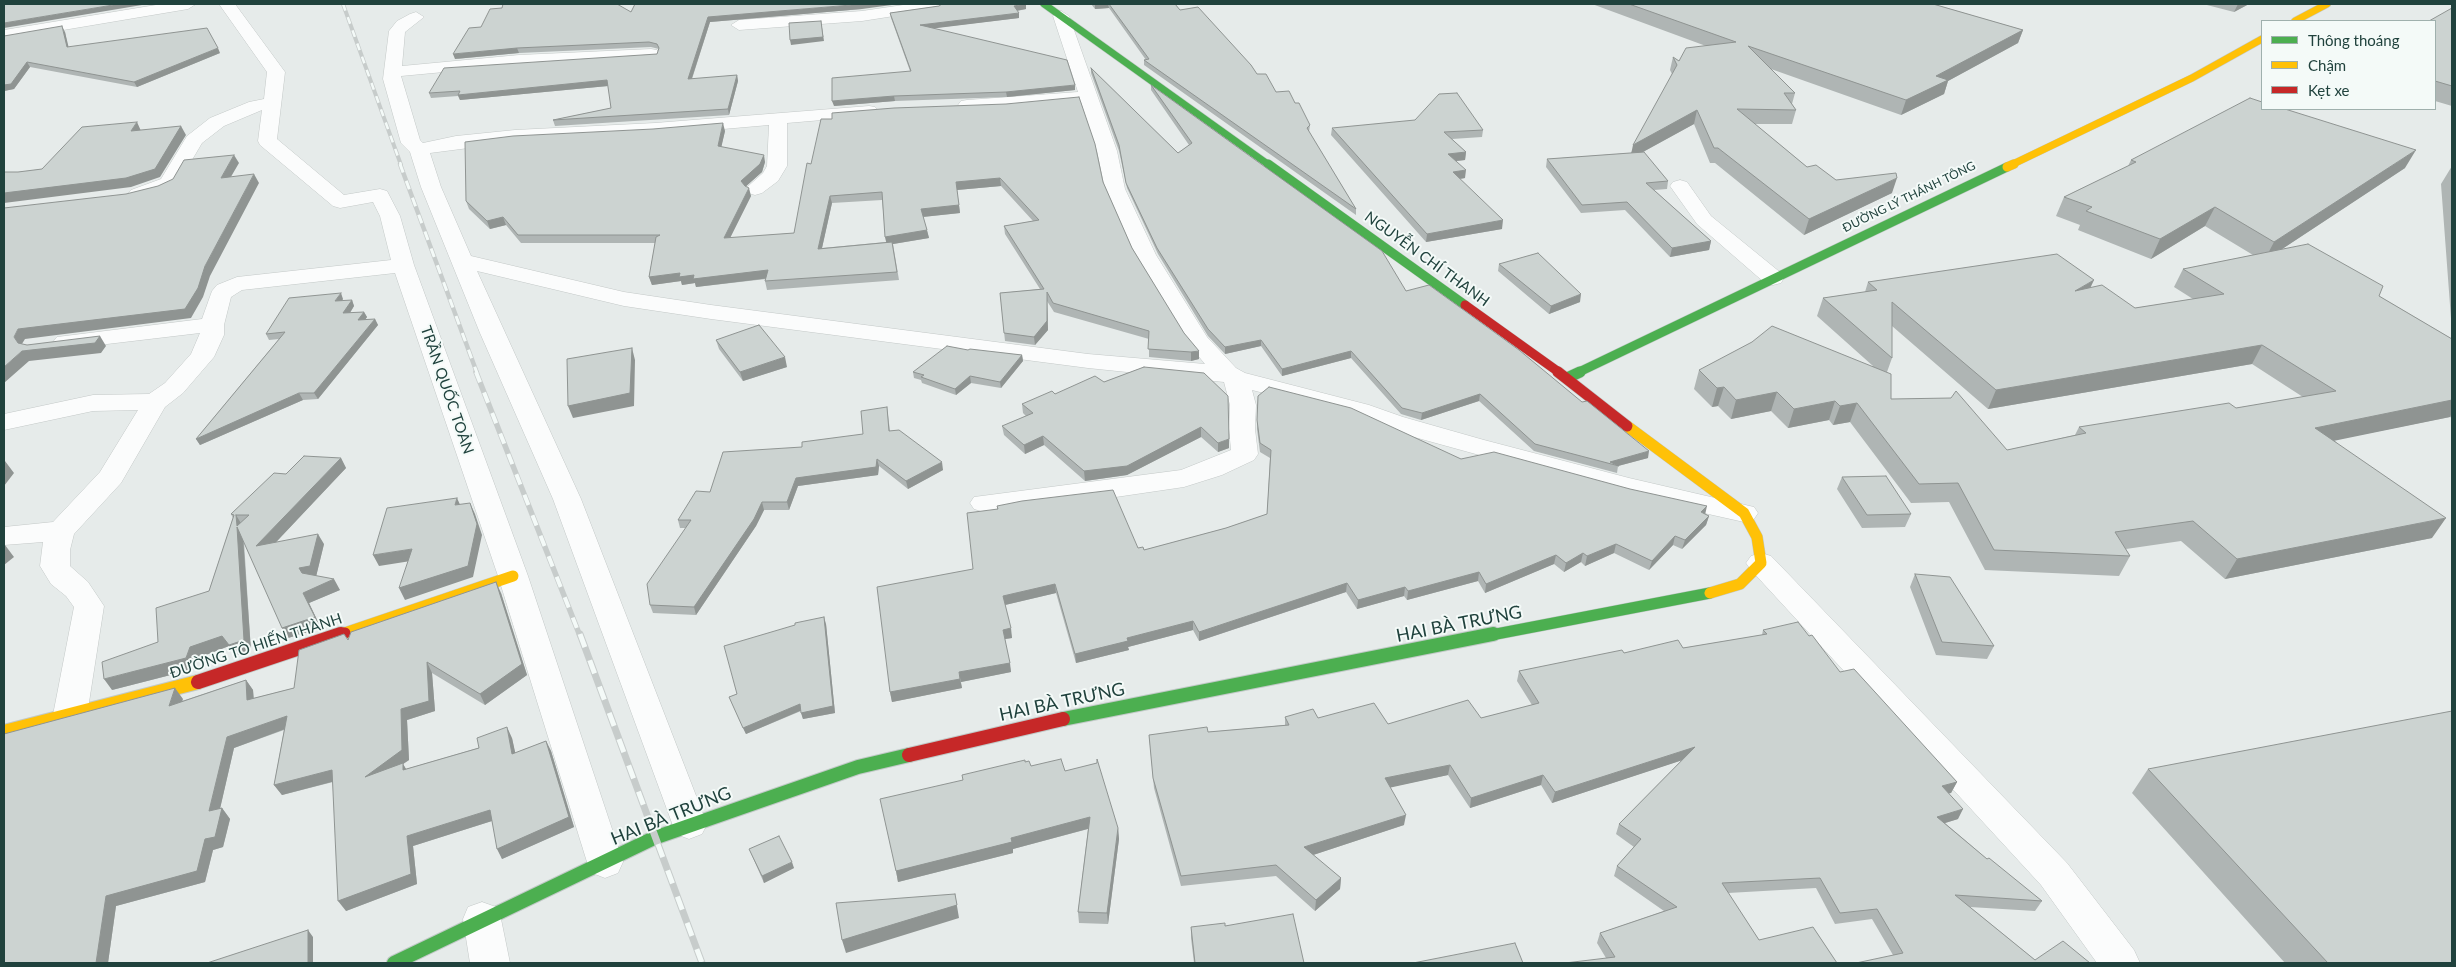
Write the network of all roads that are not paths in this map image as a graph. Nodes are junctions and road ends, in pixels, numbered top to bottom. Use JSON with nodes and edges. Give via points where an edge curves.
{"nodes":[{"id":1,"x":188,"y":4,"type":"edge"},
{"id":2,"x":227,"y":4,"type":"edge"},
{"id":3,"x":939,"y":4,"type":"edge"},
{"id":4,"x":1044,"y":4,"type":"edge"},
{"id":5,"x":2327,"y":4,"type":"edge"},
{"id":6,"x":1061,"y":16,"type":"junction"},
{"id":7,"x":416,"y":17,"type":"dead end"},
{"id":8,"x":2297,"y":20,"type":"edge"},
{"id":9,"x":739,"y":25,"type":"edge"},
{"id":10,"x":4,"y":35,"type":"edge"},
{"id":11,"x":2261,"y":40,"type":"edge"},
{"id":12,"x":651,"y":54,"type":"edge"},
{"id":13,"x":393,"y":72,"type":"junction"},
{"id":14,"x":1088,"y":96,"type":"junction"},
{"id":15,"x":272,"y":102,"type":"junction"},
{"id":16,"x":942,"y":106,"type":"edge"},
{"id":17,"x":894,"y":108,"type":"edge"},
{"id":18,"x":778,"y":120,"type":"junction"},
{"id":19,"x":419,"y":149,"type":"junction"},
{"id":20,"x":1680,"y":186,"type":"dead end"},
{"id":21,"x":755,"y":188,"type":"dead end"},
{"id":22,"x":122,"y":197,"type":"edge"},
{"id":23,"x":464,"y":261,"type":"junction"},
{"id":24,"x":403,"y":265,"type":"junction"},
{"id":25,"x":1773,"y":278,"type":"junction"},
{"id":26,"x":212,"y":325,"type":"junction"},
{"id":27,"x":44,"y":345,"type":"edge"},
{"id":28,"x":1231,"y":376,"type":"junction"},
{"id":29,"x":1567,"y":378,"type":"junction"},
{"id":30,"x":155,"y":402,"type":"junction"},
{"id":31,"x":4,"y":422,"type":"edge"},
{"id":32,"x":984,"y":503,"type":"dead end"},
{"id":33,"x":1744,"y":514,"type":"junction"},
{"id":34,"x":61,"y":531,"type":"junction"},
{"id":35,"x":4,"y":536,"type":"edge"},
{"id":36,"x":1761,"y":563,"type":"junction"},
{"id":37,"x":513,"y":576,"type":"junction"},
{"id":38,"x":70,"y":715,"type":"junction"},
{"id":39,"x":4,"y":732,"type":"edge"},
{"id":40,"x":689,"y":824,"type":"junction"},
{"id":41,"x":605,"y":862,"type":"junction"},
{"id":42,"x":482,"y":919,"type":"junction"},
{"id":43,"x":394,"y":963,"type":"edge"},
{"id":44,"x":490,"y":963,"type":"edge"},
{"id":45,"x":2120,"y":963,"type":"edge"}],
"edges":[{"from":1,"to":10,"type":"street"},
{"from":2,"to":15,"type":"street","name":"TRẦN QUỐC TOẢN","via":[[276,72]]},
{"from":3,"to":9,"type":"street","via":[[862,16]]},
{"from":4,"to":6,"type":"main road","name":"NGUYỄN CHÍ THANH"},
{"from":5,"to":8,"type":"main road"},
{"from":6,"to":14,"type":"street"},
{"from":6,"to":29,"type":"main road","name":"NGUYỄN CHÍ THANH"},
{"from":7,"to":13,"type":"street","via":[[397,31]]},
{"from":11,"to":25,"type":"main road","name":"ĐƯỜNG LÝ THÁNH TÔNG","via":[[2192,78]]},
{"from":12,"to":13,"type":"street","via":[[519,60]]},
{"from":13,"to":19,"type":"street","via":[[392,79],[411,143]]},
{"from":14,"to":16,"type":"street"},
{"from":14,"to":28,"type":"street","via":[[1107,150],[1115,188],[1145,255],[1198,341]]},
{"from":15,"to":22,"type":"street","via":[[217,122],[194,140],[169,183]]},
{"from":15,"to":24,"type":"street","name":"TRẦN QUỐC TOẢN","via":[[267,141],[340,202],[380,195],[390,216]]},
{"from":17,"to":18,"type":"street"},
{"from":18,"to":19,"type":"street","via":[[515,136]]},
{"from":18,"to":21,"type":"street","via":[[777,166],[771,177]]},
{"from":19,"to":23,"type":"street","via":[[431,187]]},
{"from":20,"to":25,"type":"street","via":[[1704,220]]},
{"from":23,"to":28,"type":"street","via":[[624,299],[701,311],[1088,361]]},
{"from":23,"to":40,"type":"street","via":[[492,333],[567,499]]},
{"from":24,"to":26,"type":"street","via":[[237,284],[220,296]]},
{"from":24,"to":37,"type":"street","name":"TRẦN QUỐC TOẢN"},
{"from":25,"to":29,"type":"main road","name":"ĐƯỜNG LÝ THÁNH TÔNG"},
{"from":26,"to":27,"type":"street"},
{"from":26,"to":30,"type":"street","via":[[212,335],[202,357],[174,388]]},
{"from":28,"to":32,"type":"street","via":[[1243,405],[1245,454],[1184,478]]},
{"from":28,"to":33,"type":"street","via":[[1628,487]]},
{"from":29,"to":33,"type":"main road","name":"NGUYỄN CHÍ THANH"},
{"from":30,"to":31,"type":"street","via":[[92,403]]},
{"from":30,"to":34,"type":"street","via":[[111,477]]},
{"from":33,"to":36,"type":"main road","name":"NGUYỄN CHÍ THANH","via":[[1758,537]]},
{"from":34,"to":35,"type":"street"},
{"from":34,"to":38,"type":"street","via":[[54,566],[89,606]]},
{"from":36,"to":40,"type":"main road","name":"HAI BÀ TRƯNG","via":[[1740,584],[1696,597],[1259,679],[992,734],[858,767]]},
{"from":36,"to":45,"type":"street","via":[[2054,874]]},
{"from":37,"to":38,"type":"main road","name":"ĐƯỜNG TÔ HIẾN THÀNH","via":[[212,678]]},
{"from":37,"to":41,"type":"street","name":"TRẦN QUỐC TOẢN"},
{"from":38,"to":39,"type":"main road","name":"ĐƯỜNG TÔ HIẾN THÀNH"},
{"from":40,"to":41,"type":"main road","name":"HAI BÀ TRƯNG"},
{"from":41,"to":42,"type":"main road","name":"HAI BÀ TRƯNG"},
{"from":42,"to":43,"type":"main road","name":"HAI BÀ TRƯNG"},
{"from":42,"to":44,"type":"street"}]}
